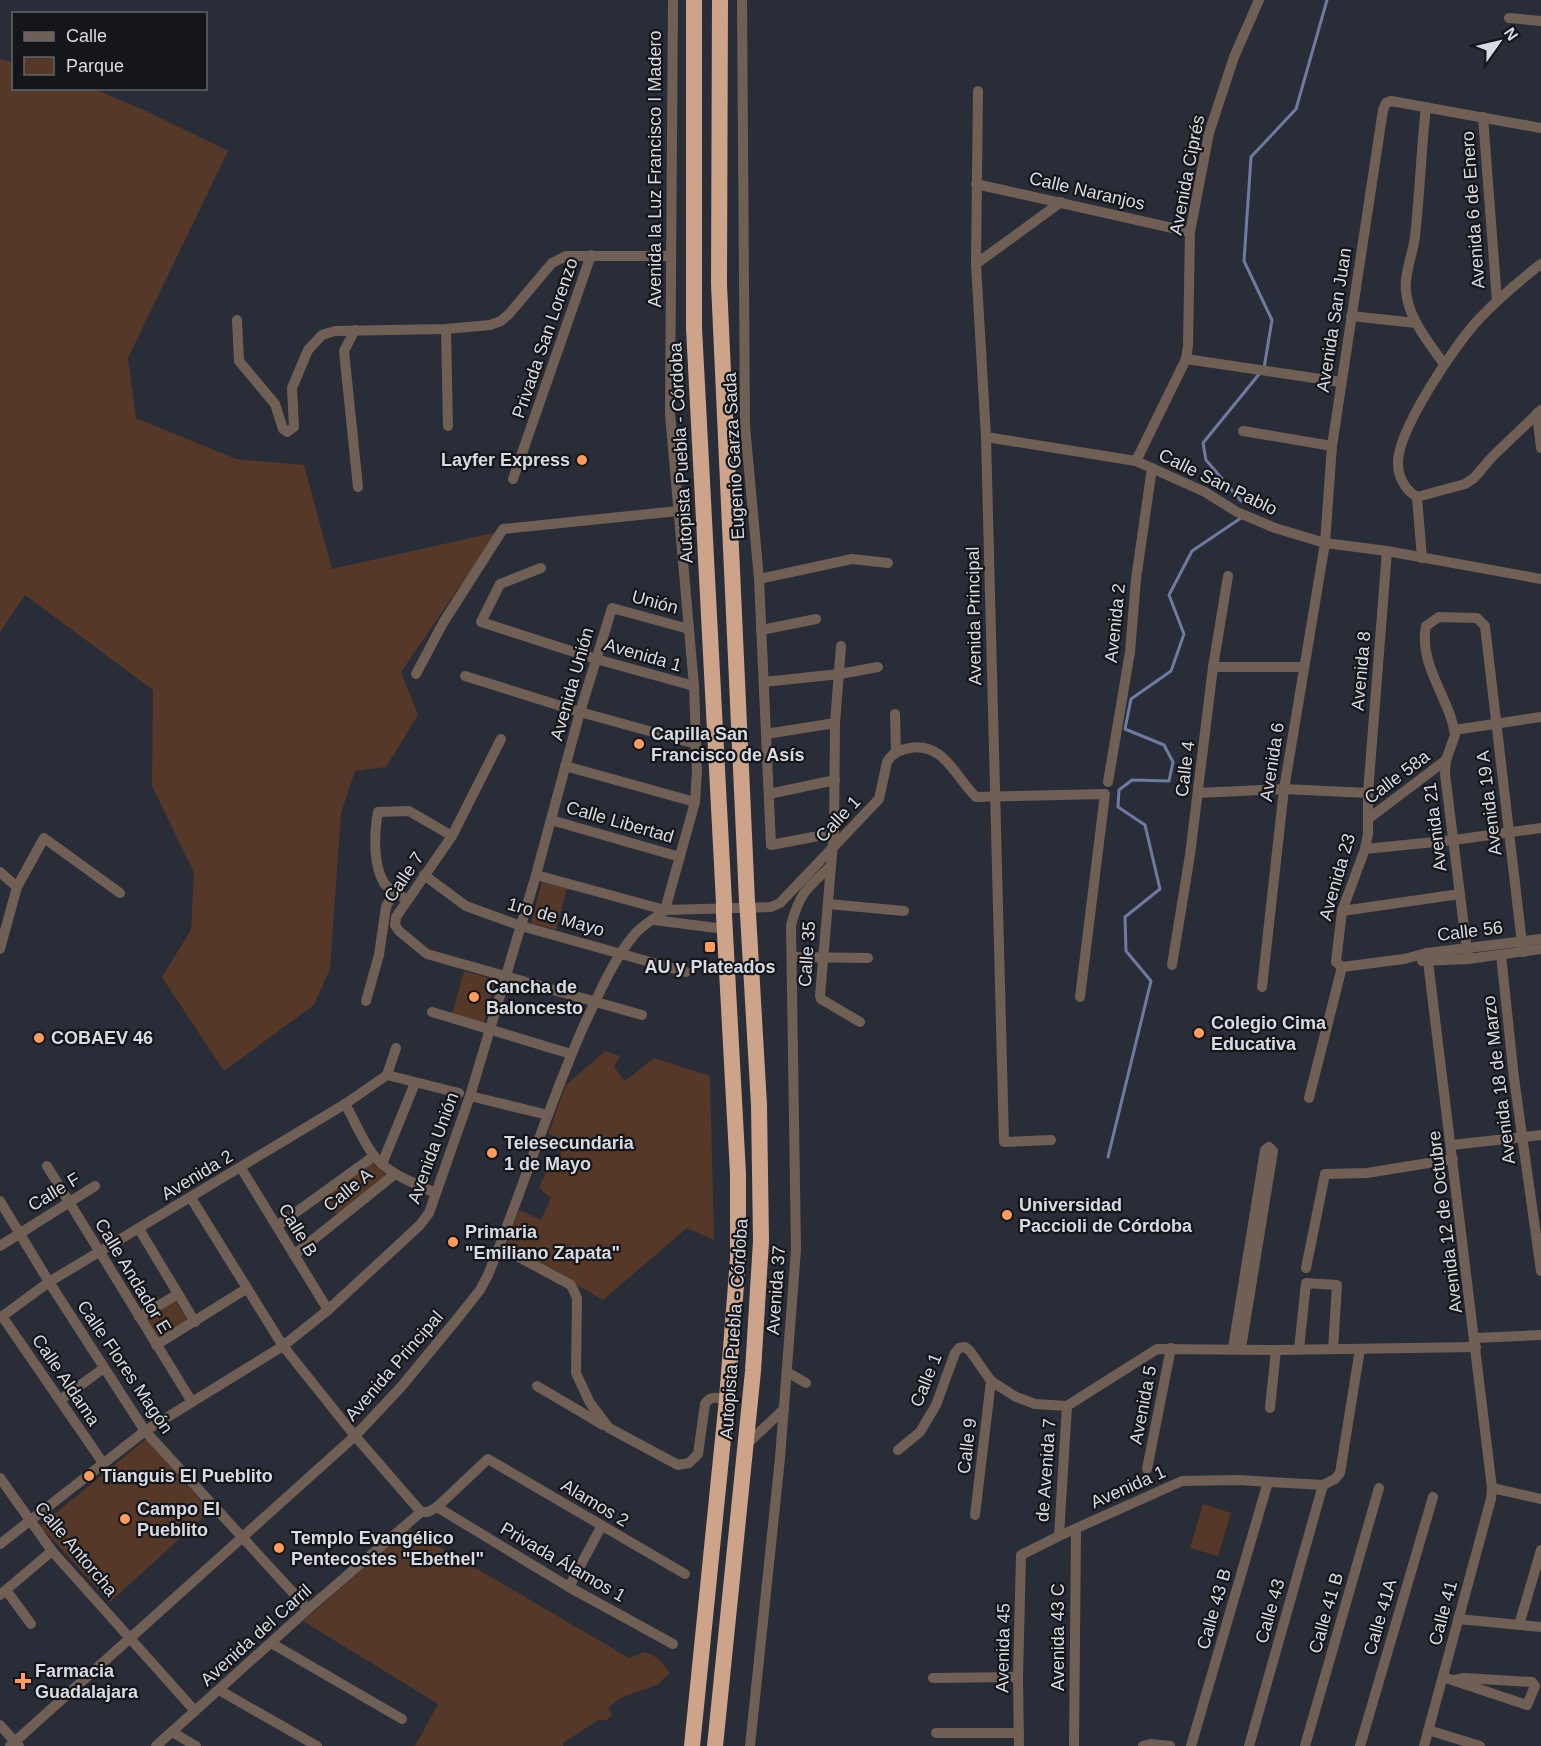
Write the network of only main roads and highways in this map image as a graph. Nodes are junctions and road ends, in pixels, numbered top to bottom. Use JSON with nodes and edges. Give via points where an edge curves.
{"nodes":[{"id":1,"x":694,"y":0,"type":"edge"},
{"id":2,"x":720,"y":0,"type":"edge"},
{"id":3,"x":692,"y":1746,"type":"edge"},
{"id":4,"x":715,"y":1746,"type":"edge"}],
"edges":[{"from":1,"to":3,"type":"highway","name":"Autopista Puebla - Córdoba","via":[[694,328],[739,1196],[727,1399]]},
{"from":2,"to":4,"type":"highway","name":"Autopista Puebla - Córdoba","via":[[718,284],[759,1105],[761,1241],[755,1349]]}]}
